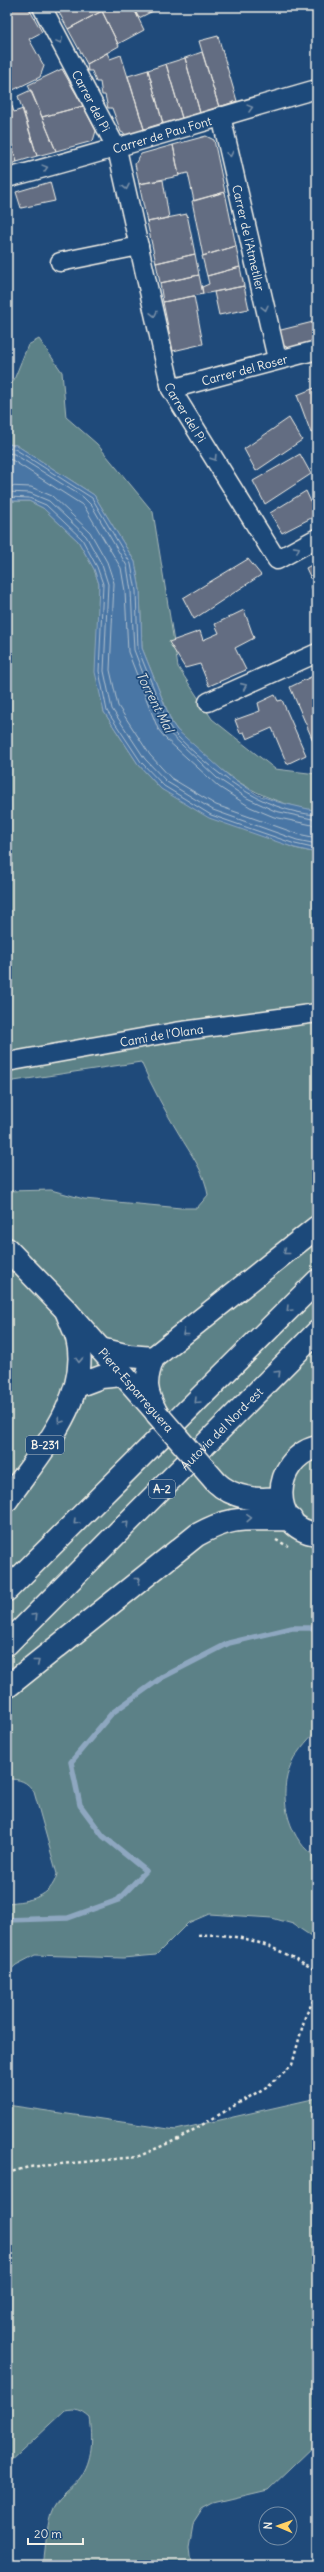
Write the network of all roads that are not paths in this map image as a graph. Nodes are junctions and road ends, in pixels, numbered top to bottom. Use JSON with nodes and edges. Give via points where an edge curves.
{"nodes":[{"id":1,"x":42,"y":7,"type":"edge"},
{"id":2,"x":317,"y":89,"type":"edge"},
{"id":3,"x":221,"y":116,"type":"junction"},
{"id":4,"x":117,"y":149,"type":"junction"},
{"id":5,"x":7,"y":178,"type":"edge"},
{"id":6,"x":139,"y":246,"type":"junction"},
{"id":7,"x":60,"y":262,"type":"dead end"},
{"id":8,"x":317,"y":350,"type":"edge"},
{"id":9,"x":277,"y":359,"type":"junction"},
{"id":10,"x":171,"y":389,"type":"junction"},
{"id":11,"x":317,"y":538,"type":"edge"},
{"id":12,"x":317,"y":653,"type":"edge"},
{"id":13,"x":208,"y":702,"type":"dead end"},
{"id":14,"x":317,"y":1013,"type":"edge"},
{"id":15,"x":7,"y":1062,"type":"edge"},
{"id":16,"x":317,"y":1227,"type":"edge"},
{"id":17,"x":7,"y":1249,"type":"edge"},
{"id":18,"x":317,"y":1281,"type":"edge"},
{"id":19,"x":66,"y":1310,"type":"junction"},
{"id":20,"x":317,"y":1332,"type":"edge"},
{"id":21,"x":100,"y":1349,"type":"junction"},
{"id":22,"x":152,"y":1358,"type":"junction"},
{"id":23,"x":122,"y":1375,"type":"junction"},
{"id":24,"x":77,"y":1386,"type":"junction"},
{"id":25,"x":157,"y":1414,"type":"junction"},
{"id":26,"x":317,"y":1447,"type":"edge"},
{"id":27,"x":281,"y":1497,"type":"junction"},
{"id":28,"x":7,"y":1500,"type":"edge"},
{"id":29,"x":291,"y":1519,"type":"junction"},
{"id":30,"x":317,"y":1534,"type":"edge"},
{"id":31,"x":7,"y":1590,"type":"edge"},
{"id":32,"x":7,"y":1644,"type":"edge"},
{"id":33,"x":7,"y":1687,"type":"edge"}],
"edges":[{"from":1,"to":4,"type":"street","name":"Carrer del Pi","one_way":true},
{"from":3,"to":2,"type":"street","name":"Carrer de Pau Font","one_way":true},
{"from":3,"to":4,"type":"street","name":"Carrer de Pau Font"},
{"from":3,"to":9,"type":"street","name":"Carrer de l'Atmetller","one_way":true},
{"from":5,"to":4,"type":"street","name":"Carrer de Pau Font","one_way":true},
{"from":4,"to":6,"type":"street","name":"Carrer del Pi","one_way":true},
{"from":6,"to":7,"type":"street"},
{"from":6,"to":10,"type":"street","name":"Carrer del Pi","one_way":true},
{"from":8,"to":9,"type":"street","name":"Carrer del Roser"},
{"from":9,"to":10,"type":"street","name":"Carrer del Roser"},
{"from":10,"to":11,"type":"street","name":"Carrer del Pi","one_way":true,"via":[[277,560]]},
{"from":13,"to":12,"type":"street","one_way":true},
{"from":14,"to":15,"type":"street","name":"Camí de l'Olana","via":[[176,1032]]},
{"from":16,"to":22,"type":"main road","one_way":true},
{"from":17,"to":19,"type":"main road","name":"Piera-Esparreguera","number":"B-231"},
{"from":18,"to":31,"type":"main road","one_way":true},
{"from":19,"to":21,"type":"main road","name":"Piera-Esparreguera","number":"B-231"},
{"from":19,"to":24,"type":"main road","number":"B-231","one_way":true,"via":[[77,1338],[79,1351]]},
{"from":32,"to":20,"type":"main road","name":"Autovia del Nord-est","number":"A-2","one_way":true},
{"from":21,"to":22,"type":"main road","via":[[128,1356]]},
{"from":21,"to":23,"type":"main road","name":"Piera-Esparreguera","number":"B-231"},
{"from":22,"to":25,"type":"main road","via":[[146,1377],[147,1391]]},
{"from":23,"to":24,"type":"main road","via":[[101,1377]]},
{"from":23,"to":25,"type":"main road","name":"Piera-Esparreguera","number":"B-231"},
{"from":24,"to":28,"type":"main road","number":"B-231","one_way":true,"via":[[68,1411]]},
{"from":25,"to":27,"type":"main road","name":"Piera-Esparreguera","number":"B-231","bridge":true,"via":[[216,1482],[229,1492],[246,1497]]},
{"from":26,"to":27,"type":"main road","via":[[295,1457],[286,1469],[281,1483]]},
{"from":27,"to":29,"type":"main road"},
{"from":29,"to":30,"type":"main road"},
{"from":33,"to":29,"type":"main road","one_way":true,"via":[[197,1535],[234,1519]]}]}
